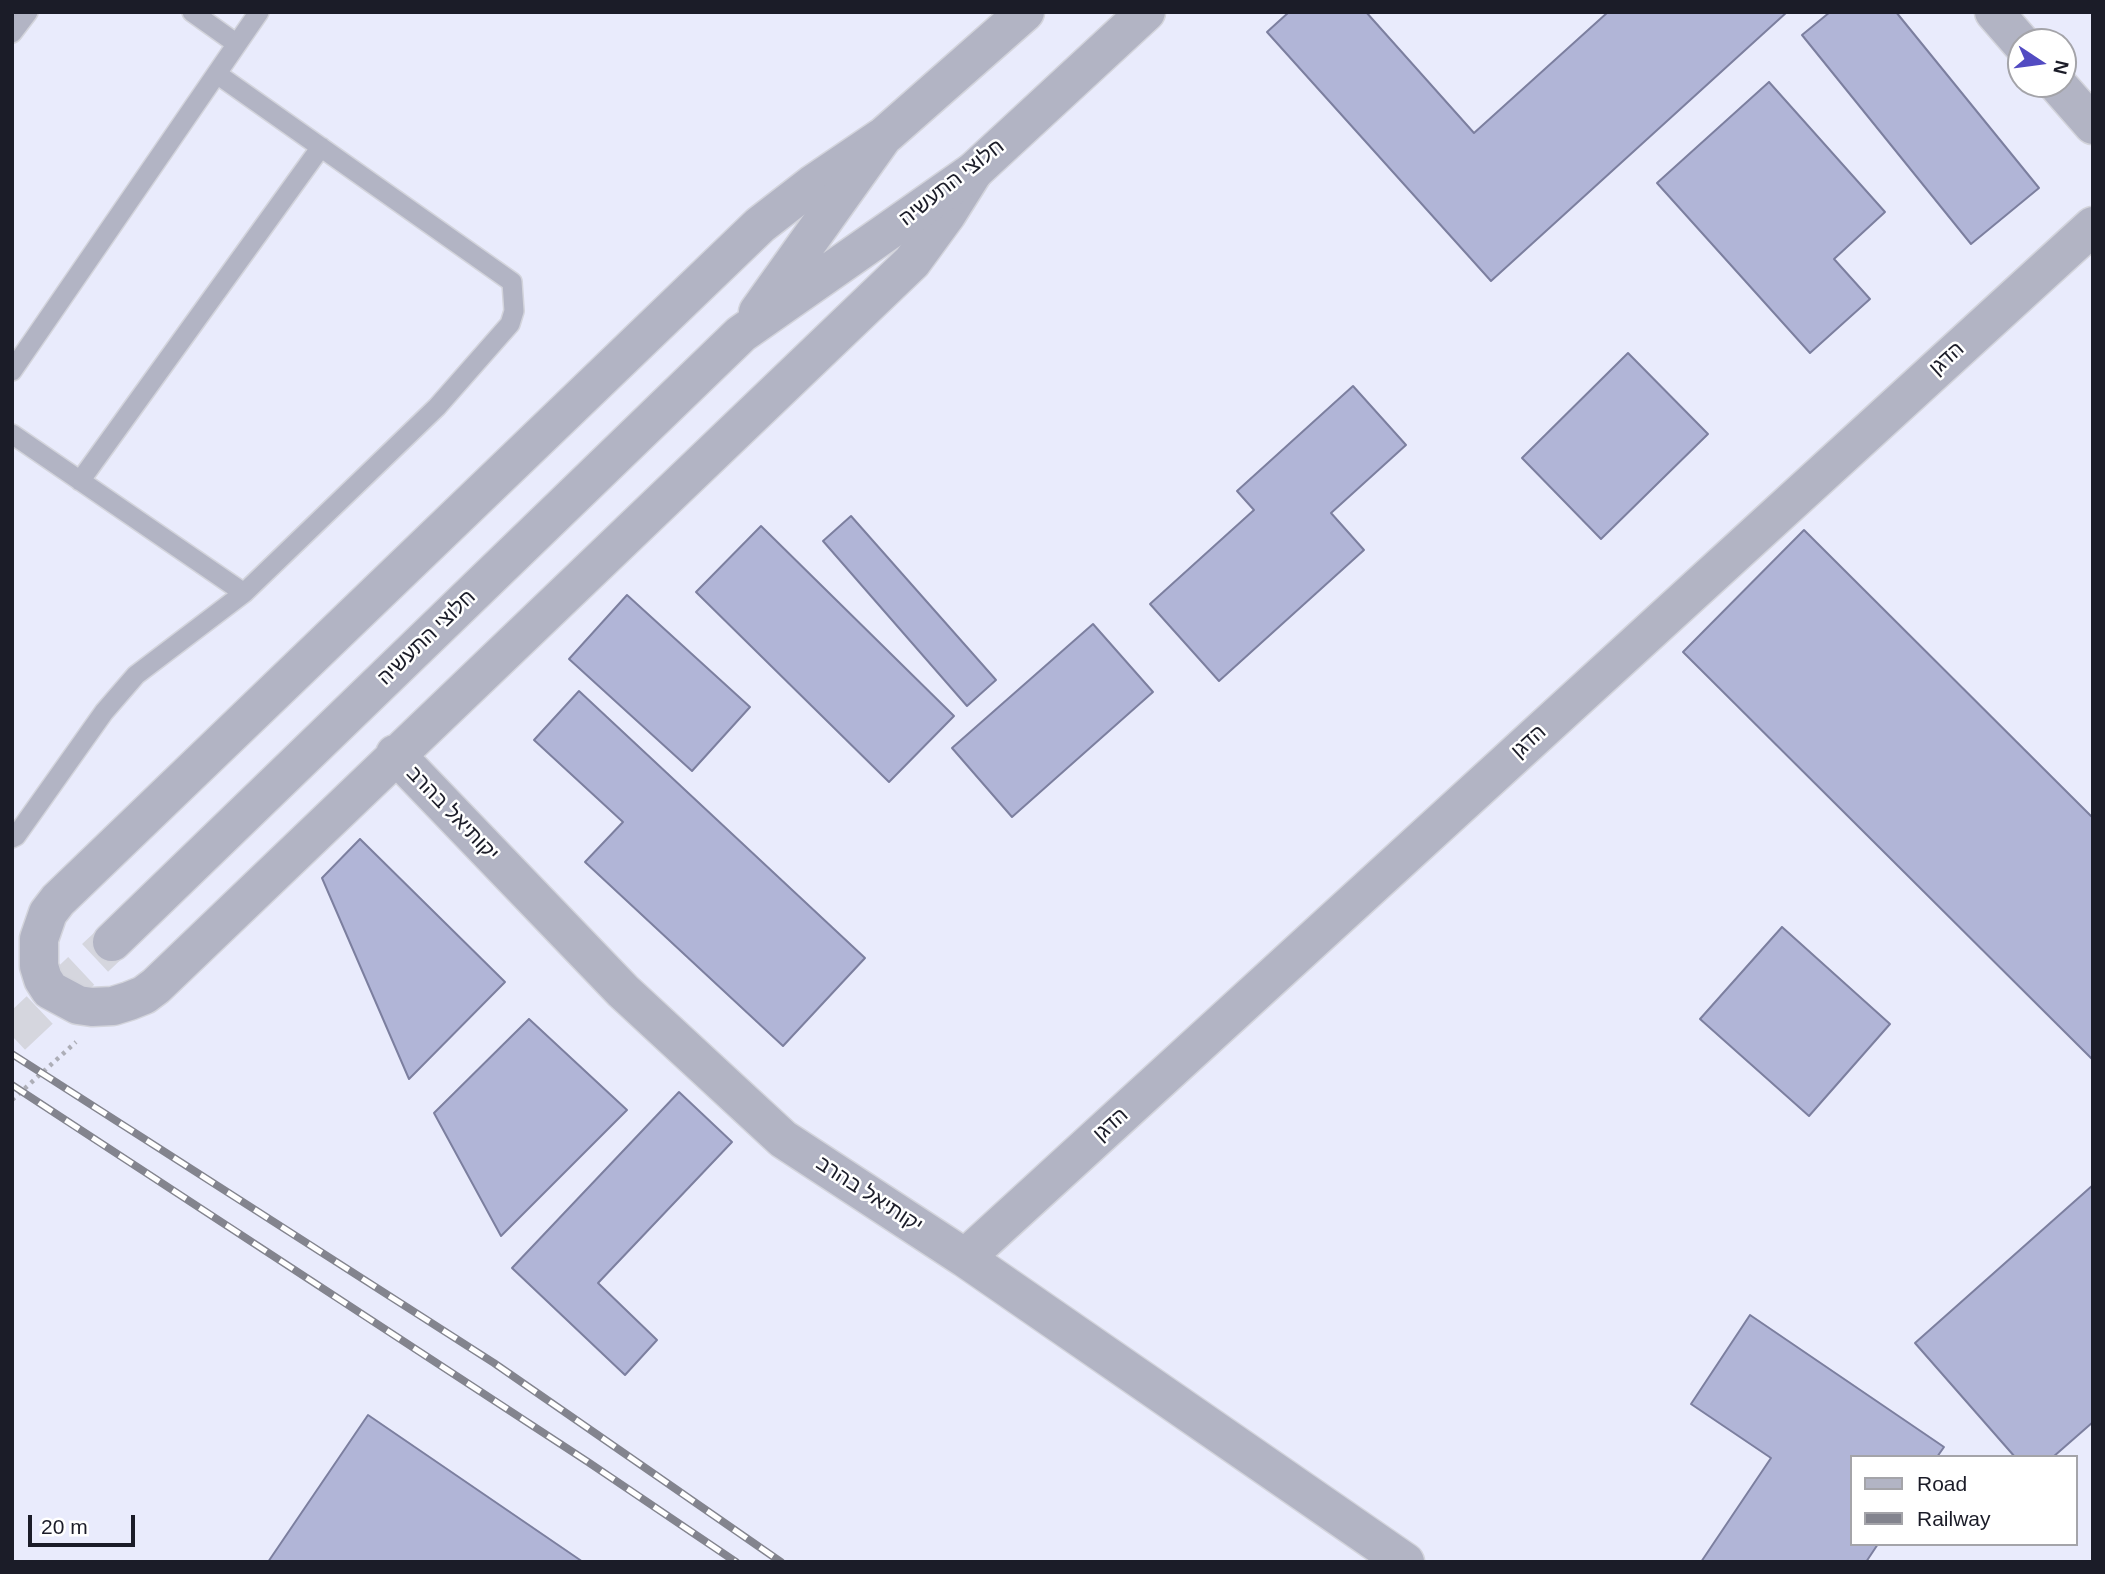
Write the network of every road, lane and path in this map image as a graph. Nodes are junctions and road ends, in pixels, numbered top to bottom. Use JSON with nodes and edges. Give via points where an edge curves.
{"nodes":[{"id":1,"x":28,"y":12,"type":"edge"},
{"id":2,"x":192,"y":12,"type":"edge"},
{"id":3,"x":259,"y":12,"type":"edge"},
{"id":4,"x":1146,"y":12,"type":"edge"},
{"id":5,"x":1994,"y":12,"type":"edge"},
{"id":6,"x":1019,"y":14,"type":"edge"},
{"id":7,"x":2008,"y":28,"type":"edge"},
{"id":8,"x":12,"y":33,"type":"edge"},
{"id":9,"x":237,"y":44,"type":"junction"},
{"id":10,"x":217,"y":74,"type":"junction"},
{"id":11,"x":2069,"y":98,"type":"edge"},
{"id":12,"x":2093,"y":125,"type":"edge"},
{"id":13,"x":883,"y":137,"type":"junction"},
{"id":14,"x":321,"y":147,"type":"junction"},
{"id":15,"x":974,"y":172,"type":"junction"},
{"id":16,"x":2093,"y":226,"type":"edge"},
{"id":17,"x":741,"y":334,"type":"junction"},
{"id":18,"x":12,"y":372,"type":"edge"},
{"id":19,"x":12,"y":434,"type":"edge"},
{"id":20,"x":80,"y":481,"type":"junction"},
{"id":21,"x":244,"y":593,"type":"junction"},
{"id":22,"x":395,"y":754,"type":"junction"},
{"id":23,"x":12,"y":838,"type":"edge"},
{"id":24,"x":113,"y":942,"type":"tunnel mouth"},
{"id":25,"x":113,"y":1006,"type":"junction"},
{"id":26,"x":12,"y":1100,"type":"edge"},
{"id":27,"x":965,"y":1258,"type":"junction"},
{"id":28,"x":1405,"y":1562,"type":"edge"}],
"edges":[{"from":1,"to":8,"type":"lane"},
{"from":2,"to":9,"type":"lane"},
{"from":3,"to":9,"type":"lane"},
{"from":4,"to":15,"type":"street","name":"חלוצי התעשיה"},
{"from":5,"to":7,"type":"street"},
{"from":6,"to":13,"type":"street","name":"חלוצי התעשיה"},
{"from":9,"to":10,"type":"lane"},
{"from":10,"to":14,"type":"lane"},
{"from":10,"to":18,"type":"lane"},
{"from":11,"to":12,"type":"street"},
{"from":13,"to":17,"type":"street","name":"חלוצי התעשיה"},
{"from":13,"to":25,"type":"street","via":[[760,225],[58,900],[39,939],[43,979],[50,990],[78,1005]]},
{"from":14,"to":20,"type":"lane"},
{"from":14,"to":21,"type":"lane","via":[[512,282],[514,311],[510,324],[438,407]]},
{"from":15,"to":17,"type":"street","name":"חלוצי התעשיה"},
{"from":15,"to":22,"type":"street","via":[[912,262]]},
{"from":16,"to":27,"type":"street","name":"הדגן"},
{"from":17,"to":24,"type":"street","name":"חלוצי התעשיה"},
{"from":19,"to":20,"type":"lane"},
{"from":20,"to":21,"type":"lane"},
{"from":21,"to":23,"type":"lane","via":[[136,675]]},
{"from":22,"to":25,"type":"street","via":[[156,986]]},
{"from":22,"to":27,"type":"street","name":"יקותיאל בהרב","via":[[623,991],[783,1139]]},
{"from":25,"to":26,"type":"path"},
{"from":27,"to":28,"type":"street","name":"יקותיאל בהרב"}]}
